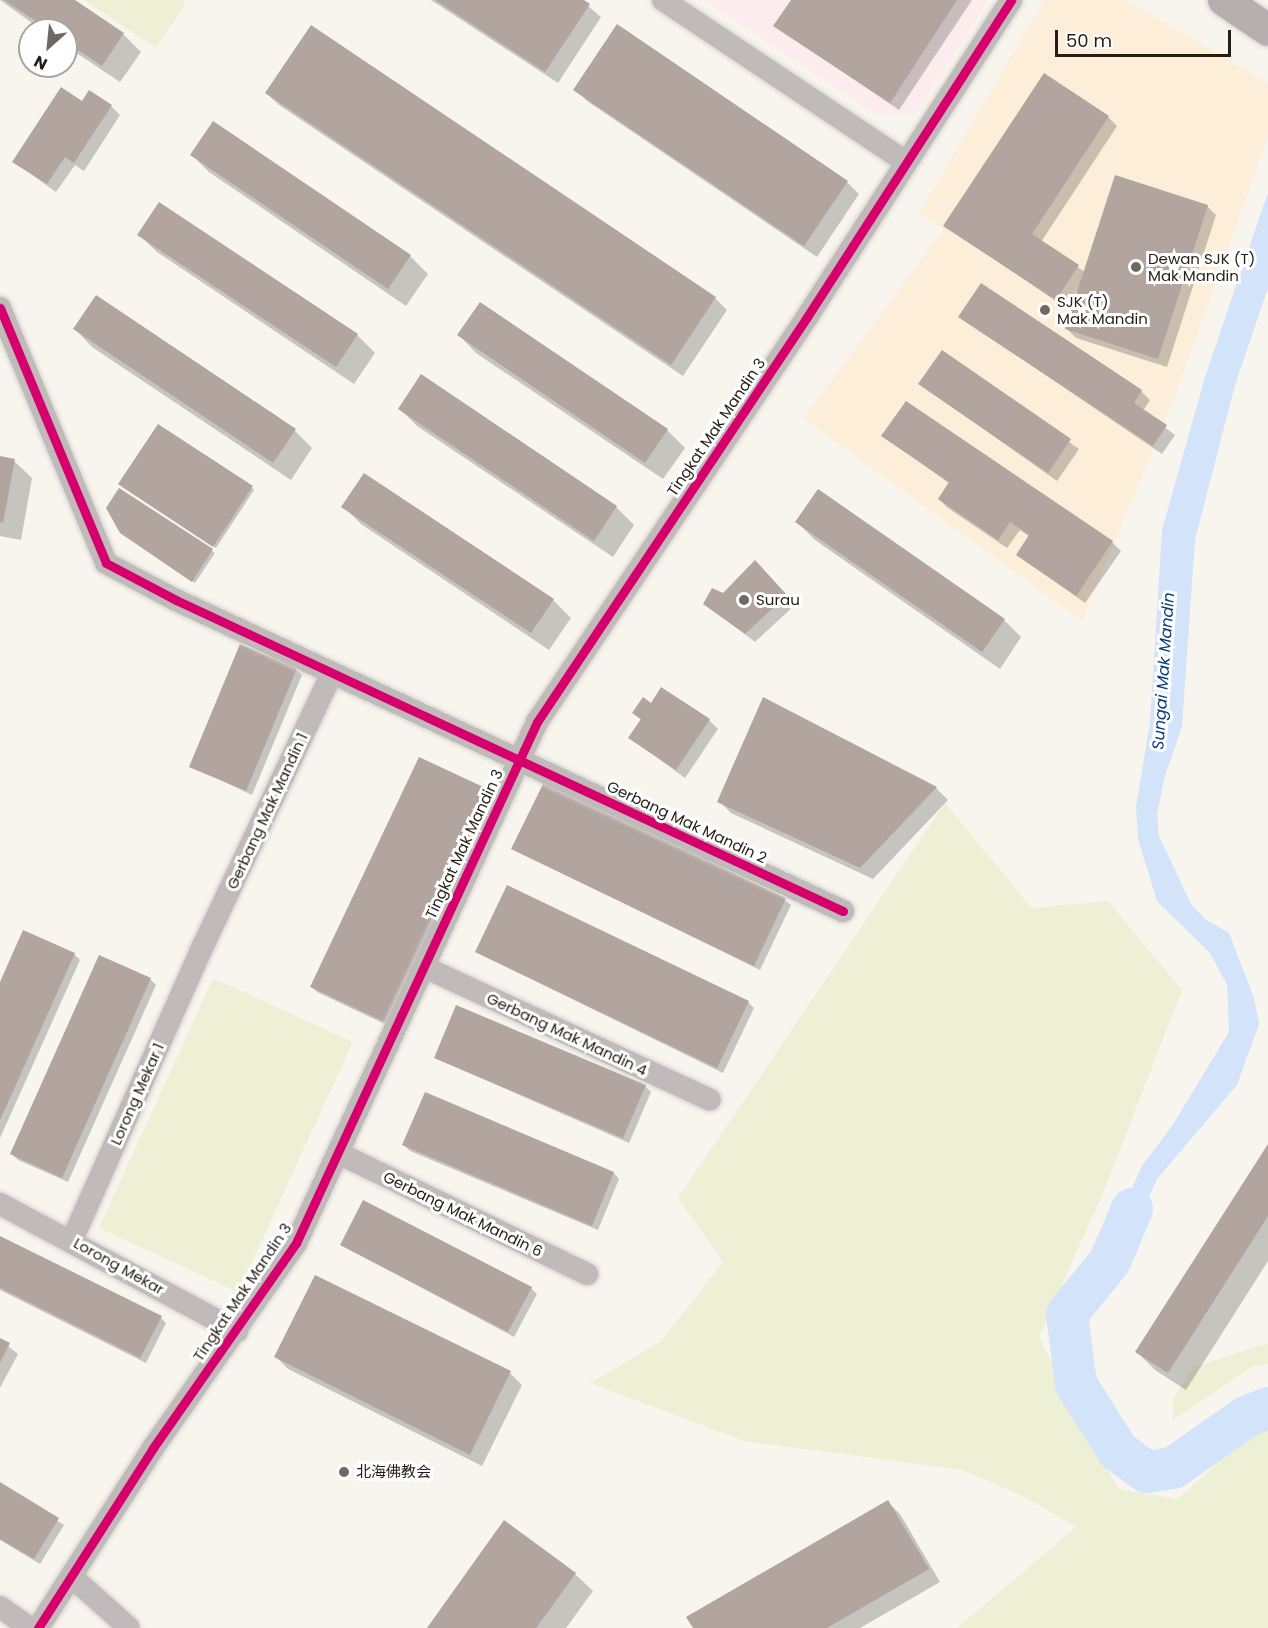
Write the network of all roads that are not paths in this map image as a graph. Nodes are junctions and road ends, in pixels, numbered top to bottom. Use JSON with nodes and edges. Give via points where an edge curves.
{"nodes":[{"id":1,"x":663,"y":0,"type":"edge"},
{"id":2,"x":1011,"y":0,"type":"edge"},
{"id":3,"x":1224,"y":0,"type":"edge"},
{"id":4,"x":1265,"y":28,"type":"edge"},
{"id":5,"x":906,"y":162,"type":"junction"},
{"id":6,"x":0,"y":308,"type":"edge"},
{"id":7,"x":332,"y":673,"type":"junction"},
{"id":8,"x":519,"y":760,"type":"junction"},
{"id":9,"x":843,"y":911,"type":"dead end"},
{"id":10,"x":202,"y":948,"type":"joint"},
{"id":11,"x":424,"y":967,"type":"junction"},
{"id":12,"x":710,"y":1100,"type":"dead end"},
{"id":13,"x":338,"y":1153,"type":"junction"},
{"id":14,"x":0,"y":1204,"type":"edge"},
{"id":15,"x":72,"y":1240,"type":"junction"},
{"id":16,"x":587,"y":1274,"type":"dead end"},
{"id":17,"x":237,"y":1330,"type":"junction"},
{"id":18,"x":72,"y":1577,"type":"junction"},
{"id":19,"x":0,"y":1607,"type":"edge"},
{"id":20,"x":30,"y":1628,"type":"edge"},
{"id":21,"x":38,"y":1628,"type":"edge"},
{"id":22,"x":129,"y":1628,"type":"edge"}],
"edges":[{"from":1,"to":5,"type":"street"},
{"from":2,"to":5,"type":"street","name":"Tingkat Mak Mandin 3"},
{"from":3,"to":4,"type":"street"},
{"from":5,"to":8,"type":"street","name":"Tingkat Mak Mandin 3","via":[[537,722]]},
{"from":6,"to":7,"type":"street","name":"Gerbang Mak Mandin 2","via":[[106,563]]},
{"from":7,"to":8,"type":"street","name":"Gerbang Mak Mandin 2"},
{"from":7,"to":10,"type":"street","name":"Gerbang Mak Mandin 1"},
{"from":8,"to":9,"type":"street","name":"Gerbang Mak Mandin 2"},
{"from":8,"to":11,"type":"street","name":"Tingkat Mak Mandin 3"},
{"from":10,"to":15,"type":"street","name":"Lorong Mekar 1"},
{"from":11,"to":12,"type":"street","name":"Gerbang Mak Mandin 4"},
{"from":11,"to":13,"type":"street","name":"Tingkat Mak Mandin 3"},
{"from":13,"to":16,"type":"street","name":"Gerbang Mak Mandin 6"},
{"from":13,"to":17,"type":"street","name":"Tingkat Mak Mandin 3","via":[[296,1243]]},
{"from":14,"to":15,"type":"street","name":"Lorong Mekar"},
{"from":15,"to":17,"type":"street","name":"Lorong Mekar"},
{"from":17,"to":18,"type":"street","name":"Tingkat Mak Mandin 3","via":[[153,1448]]},
{"from":18,"to":21,"type":"street","name":"Tingkat Mak Mandin 3"},
{"from":18,"to":22,"type":"street"},
{"from":19,"to":20,"type":"street"}]}
